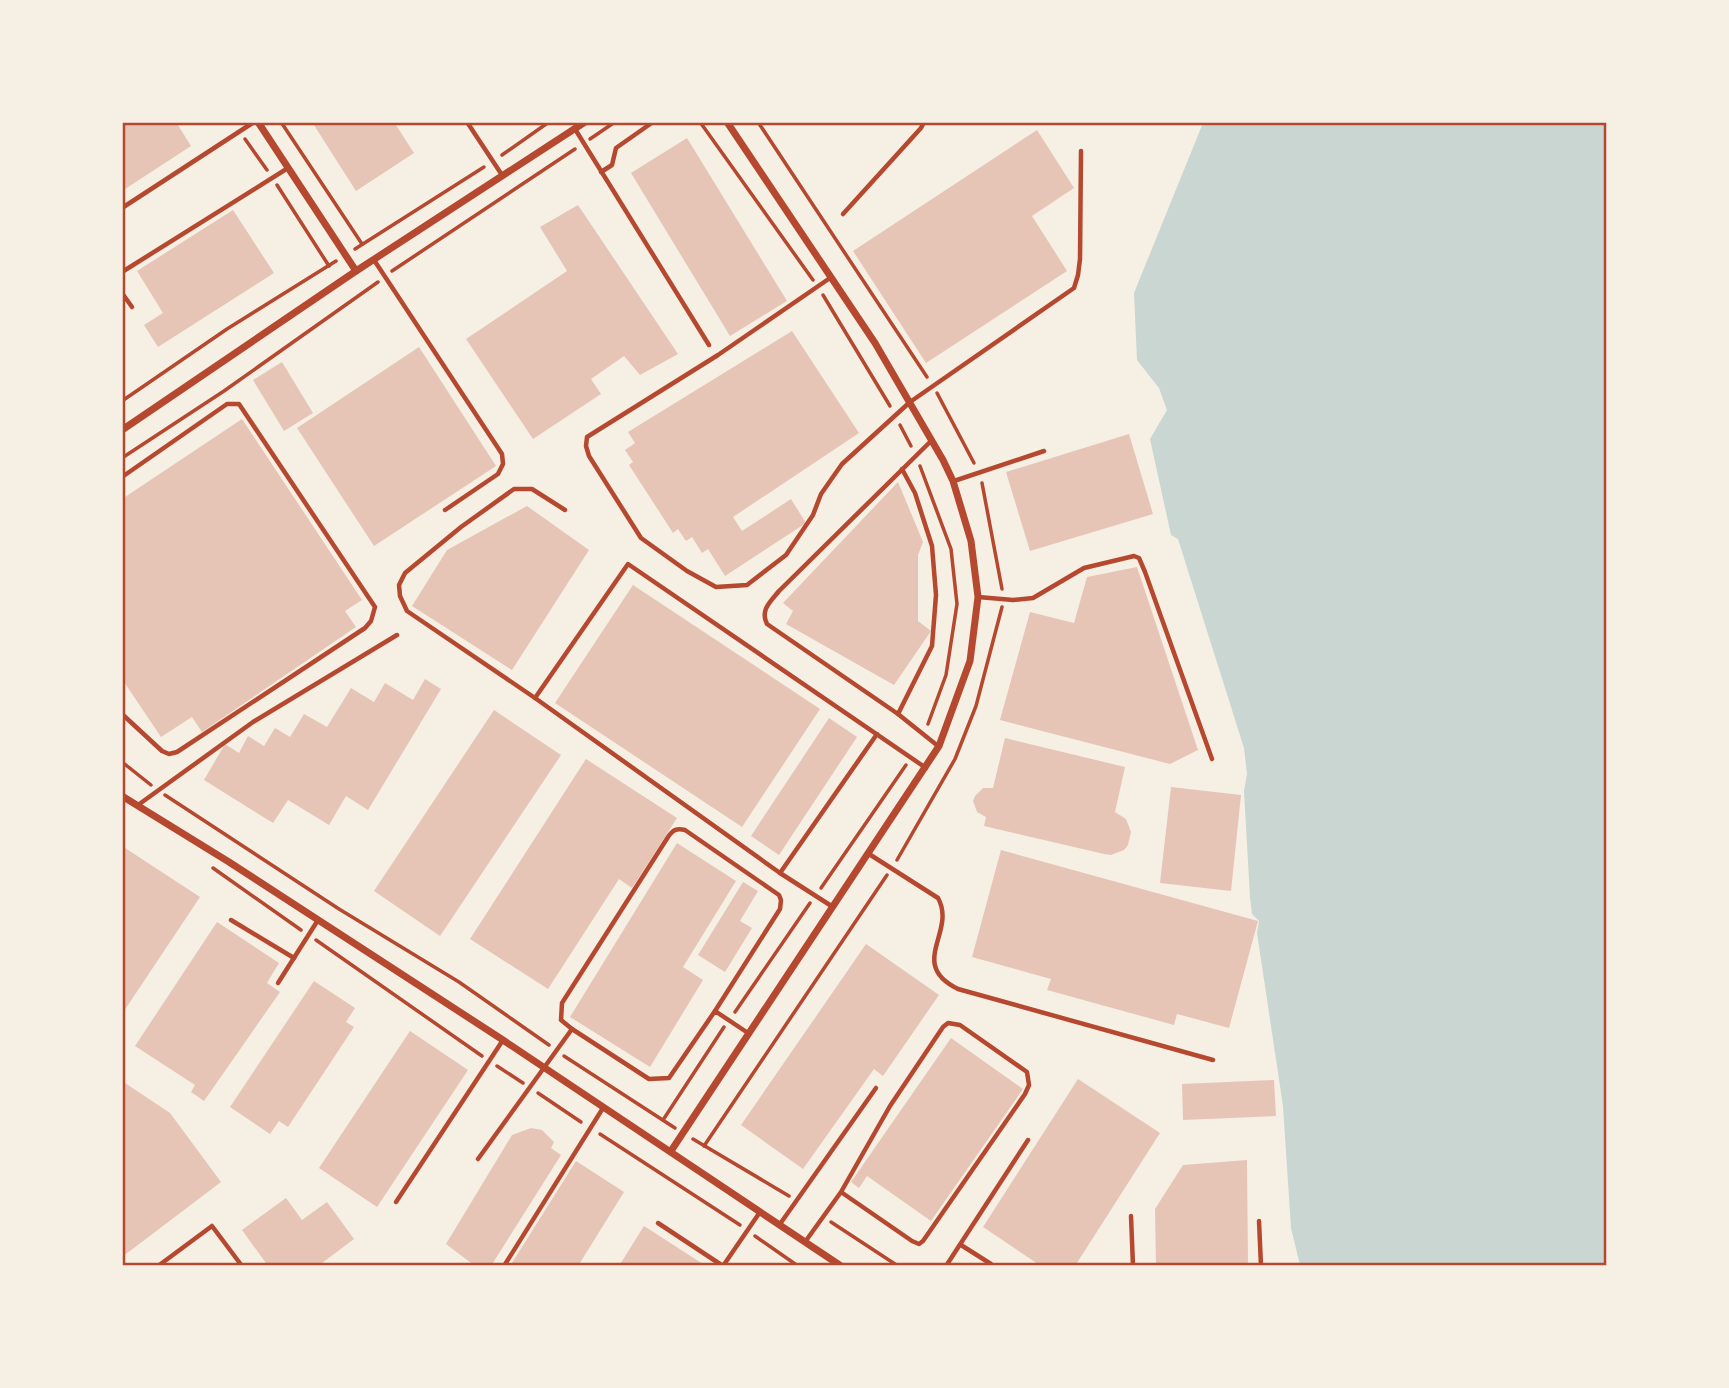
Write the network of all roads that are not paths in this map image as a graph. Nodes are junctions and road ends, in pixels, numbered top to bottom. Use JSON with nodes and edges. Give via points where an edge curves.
{"nodes":[{"id":1,"x":256,"y":122,"type":"edge"},
{"id":2,"x":467,"y":122,"type":"edge"},
{"id":3,"x":585,"y":122,"type":"edge"},
{"id":4,"x":653,"y":122,"type":"edge"},
{"id":5,"x":727,"y":122,"type":"edge"},
{"id":6,"x":924,"y":122,"type":"edge"},
{"id":7,"x":575,"y":129,"type":"junction"},
{"id":8,"x":1081,"y":151,"type":"dead end"},
{"id":9,"x":288,"y":169,"type":"junction"},
{"id":10,"x":601,"y":172,"type":"junction"},
{"id":11,"x":503,"y":176,"type":"junction"},
{"id":12,"x":122,"y":208,"type":"edge"},
{"id":13,"x":844,"y":214,"type":"dead end"},
{"id":14,"x":374,"y":260,"type":"junction"},
{"id":15,"x":356,"y":271,"type":"junction"},
{"id":16,"x":122,"y":272,"type":"edge"},
{"id":17,"x":830,"y":278,"type":"junction"},
{"id":18,"x":122,"y":293,"type":"edge"},
{"id":19,"x":132,"y":307,"type":"dead end"},
{"id":20,"x":709,"y":345,"type":"dead end"},
{"id":21,"x":910,"y":402,"type":"junction"},
{"id":22,"x":122,"y":430,"type":"edge"},
{"id":23,"x":931,"y":440,"type":"junction"},
{"id":24,"x":1044,"y":452,"type":"dead end"},
{"id":25,"x":902,"y":469,"type":"junction"},
{"id":26,"x":122,"y":477,"type":"edge"},
{"id":27,"x":953,"y":481,"type":"junction"},
{"id":28,"x":445,"y":510,"type":"dead end"},
{"id":29,"x":565,"y":510,"type":"dead end"},
{"id":30,"x":978,"y":597,"type":"junction"},
{"id":31,"x":397,"y":635,"type":"dead end"},
{"id":32,"x":535,"y":698,"type":"junction"},
{"id":33,"x":122,"y":714,"type":"edge"},
{"id":34,"x":898,"y":714,"type":"junction"},
{"id":35,"x":877,"y":734,"type":"junction"},
{"id":36,"x":939,"y":746,"type":"junction"},
{"id":37,"x":1212,"y":759,"type":"dead end"},
{"id":38,"x":926,"y":768,"type":"junction"},
{"id":39,"x":122,"y":796,"type":"edge"},
{"id":40,"x":138,"y":806,"type":"junction"},
{"id":41,"x":869,"y":854,"type":"junction"},
{"id":42,"x":780,"y":873,"type":"junction"},
{"id":43,"x":833,"y":908,"type":"junction"},
{"id":44,"x":231,"y":920,"type":"dead end"},
{"id":45,"x":318,"y":920,"type":"junction"},
{"id":46,"x":293,"y":958,"type":"junction"},
{"id":47,"x":278,"y":983,"type":"dead end"},
{"id":48,"x":715,"y":1011,"type":"junction"},
{"id":49,"x":572,"y":1029,"type":"junction"},
{"id":50,"x":749,"y":1034,"type":"junction"},
{"id":51,"x":503,"y":1040,"type":"junction"},
{"id":52,"x":1213,"y":1060,"type":"dead end"},
{"id":53,"x":545,"y":1068,"type":"junction"},
{"id":54,"x":876,"y":1088,"type":"dead end"},
{"id":55,"x":604,"y":1107,"type":"junction"},
{"id":56,"x":1028,"y":1140,"type":"dead end"},
{"id":57,"x":671,"y":1151,"type":"junction"},
{"id":58,"x":478,"y":1159,"type":"dead end"},
{"id":59,"x":841,"y":1192,"type":"junction"},
{"id":60,"x":396,"y":1202,"type":"dead end"},
{"id":61,"x":760,"y":1211,"type":"junction"},
{"id":62,"x":1131,"y":1216,"type":"dead end"},
{"id":63,"x":1259,"y":1221,"type":"dead end"},
{"id":64,"x":658,"y":1223,"type":"dead end"},
{"id":65,"x":780,"y":1224,"type":"junction"},
{"id":66,"x":805,"y":1242,"type":"junction"},
{"id":67,"x":961,"y":1245,"type":"junction"},
{"id":68,"x":990,"y":1264,"type":"edge"},
{"id":69,"x":158,"y":1265,"type":"edge"},
{"id":70,"x":242,"y":1265,"type":"edge"},
{"id":71,"x":503,"y":1265,"type":"edge"},
{"id":72,"x":723,"y":1265,"type":"edge"},
{"id":73,"x":841,"y":1265,"type":"edge"},
{"id":74,"x":946,"y":1265,"type":"edge"},
{"id":75,"x":1133,"y":1265,"type":"edge"},
{"id":76,"x":1261,"y":1265,"type":"edge"}],
"edges":[{"from":1,"to":9,"type":"street"},
{"from":1,"to":12,"type":"lane"},
{"from":2,"to":11,"type":"lane"},
{"from":3,"to":7,"type":"street"},
{"from":4,"to":10,"type":"lane","via":[[616,148],[612,165]]},
{"from":5,"to":17,"type":"street"},
{"from":6,"to":13,"type":"lane"},
{"from":7,"to":10,"type":"lane"},
{"from":7,"to":11,"type":"street"},
{"from":8,"to":21,"type":"lane","via":[[1080,259],[1074,288]]},
{"from":9,"to":15,"type":"street"},
{"from":9,"to":16,"type":"lane"},
{"from":10,"to":20,"type":"lane"},
{"from":11,"to":14,"type":"street"},
{"from":14,"to":15,"type":"street"},
{"from":14,"to":28,"type":"lane","via":[[502,454],[498,474]]},
{"from":15,"to":22,"type":"street"},
{"from":17,"to":21,"type":"street"},
{"from":17,"to":21,"type":"lane","via":[[587,437],[589,456],[641,538],[716,587],[747,585],[786,555],[842,464]]},
{"from":18,"to":19,"type":"lane"},
{"from":21,"to":23,"type":"street"},
{"from":23,"to":25,"type":"lane"},
{"from":23,"to":27,"type":"street"},
{"from":24,"to":27,"type":"lane"},
{"from":25,"to":34,"type":"lane","via":[[932,546],[936,595],[933,646]]},
{"from":25,"to":34,"type":"lane","via":[[766,605],[764,618],[784,637]]},
{"from":26,"to":33,"type":"lane","via":[[227,404],[239,404],[375,607],[365,628],[177,752],[162,751]]},
{"from":27,"to":30,"type":"street","via":[[971,541]]},
{"from":29,"to":32,"type":"lane","via":[[532,489],[514,489],[405,573],[399,585],[407,611]]},
{"from":30,"to":36,"type":"street","via":[[970,661]]},
{"from":30,"to":37,"type":"lane","via":[[1033,598],[1084,568],[1139,558]]},
{"from":31,"to":40,"type":"lane","via":[[254,722]]},
{"from":32,"to":35,"type":"lane","via":[[628,564]]},
{"from":32,"to":42,"type":"lane"},
{"from":34,"to":36,"type":"lane"},
{"from":35,"to":38,"type":"lane"},
{"from":35,"to":42,"type":"lane"},
{"from":36,"to":38,"type":"street"},
{"from":38,"to":41,"type":"street"},
{"from":39,"to":40,"type":"street"},
{"from":40,"to":45,"type":"street"},
{"from":41,"to":43,"type":"street"},
{"from":41,"to":52,"type":"lane","via":[[938,898],[942,905],[933,963],[946,983]]},
{"from":42,"to":43,"type":"lane"},
{"from":43,"to":50,"type":"street"},
{"from":44,"to":46,"type":"lane"},
{"from":45,"to":46,"type":"lane"},
{"from":45,"to":51,"type":"street"},
{"from":46,"to":47,"type":"lane"},
{"from":48,"to":49,"type":"lane","via":[[664,1079],[649,1079]]},
{"from":48,"to":49,"type":"lane","via":[[781,900],[740,866],[678,829],[668,837],[562,1003],[561,1020]]},
{"from":48,"to":50,"type":"lane"},
{"from":49,"to":53,"type":"lane"},
{"from":50,"to":57,"type":"street"},
{"from":51,"to":53,"type":"street"},
{"from":51,"to":60,"type":"lane"},
{"from":53,"to":55,"type":"street"},
{"from":53,"to":58,"type":"lane"},
{"from":54,"to":65,"type":"lane"},
{"from":55,"to":57,"type":"street"},
{"from":55,"to":71,"type":"lane"},
{"from":56,"to":67,"type":"lane"},
{"from":57,"to":61,"type":"street"},
{"from":59,"to":59,"type":"lane","via":[[890,1106],[948,1023],[960,1025],[1027,1073],[1026,1094],[919,1244]]},
{"from":59,"to":66,"type":"lane"},
{"from":61,"to":65,"type":"street"},
{"from":61,"to":72,"type":"lane"},
{"from":62,"to":75,"type":"lane"},
{"from":63,"to":76,"type":"lane"},
{"from":64,"to":72,"type":"lane"},
{"from":65,"to":66,"type":"street"},
{"from":66,"to":73,"type":"street"},
{"from":67,"to":68,"type":"lane"},
{"from":67,"to":74,"type":"lane"},
{"from":69,"to":70,"type":"lane","via":[[212,1226]]}]}
